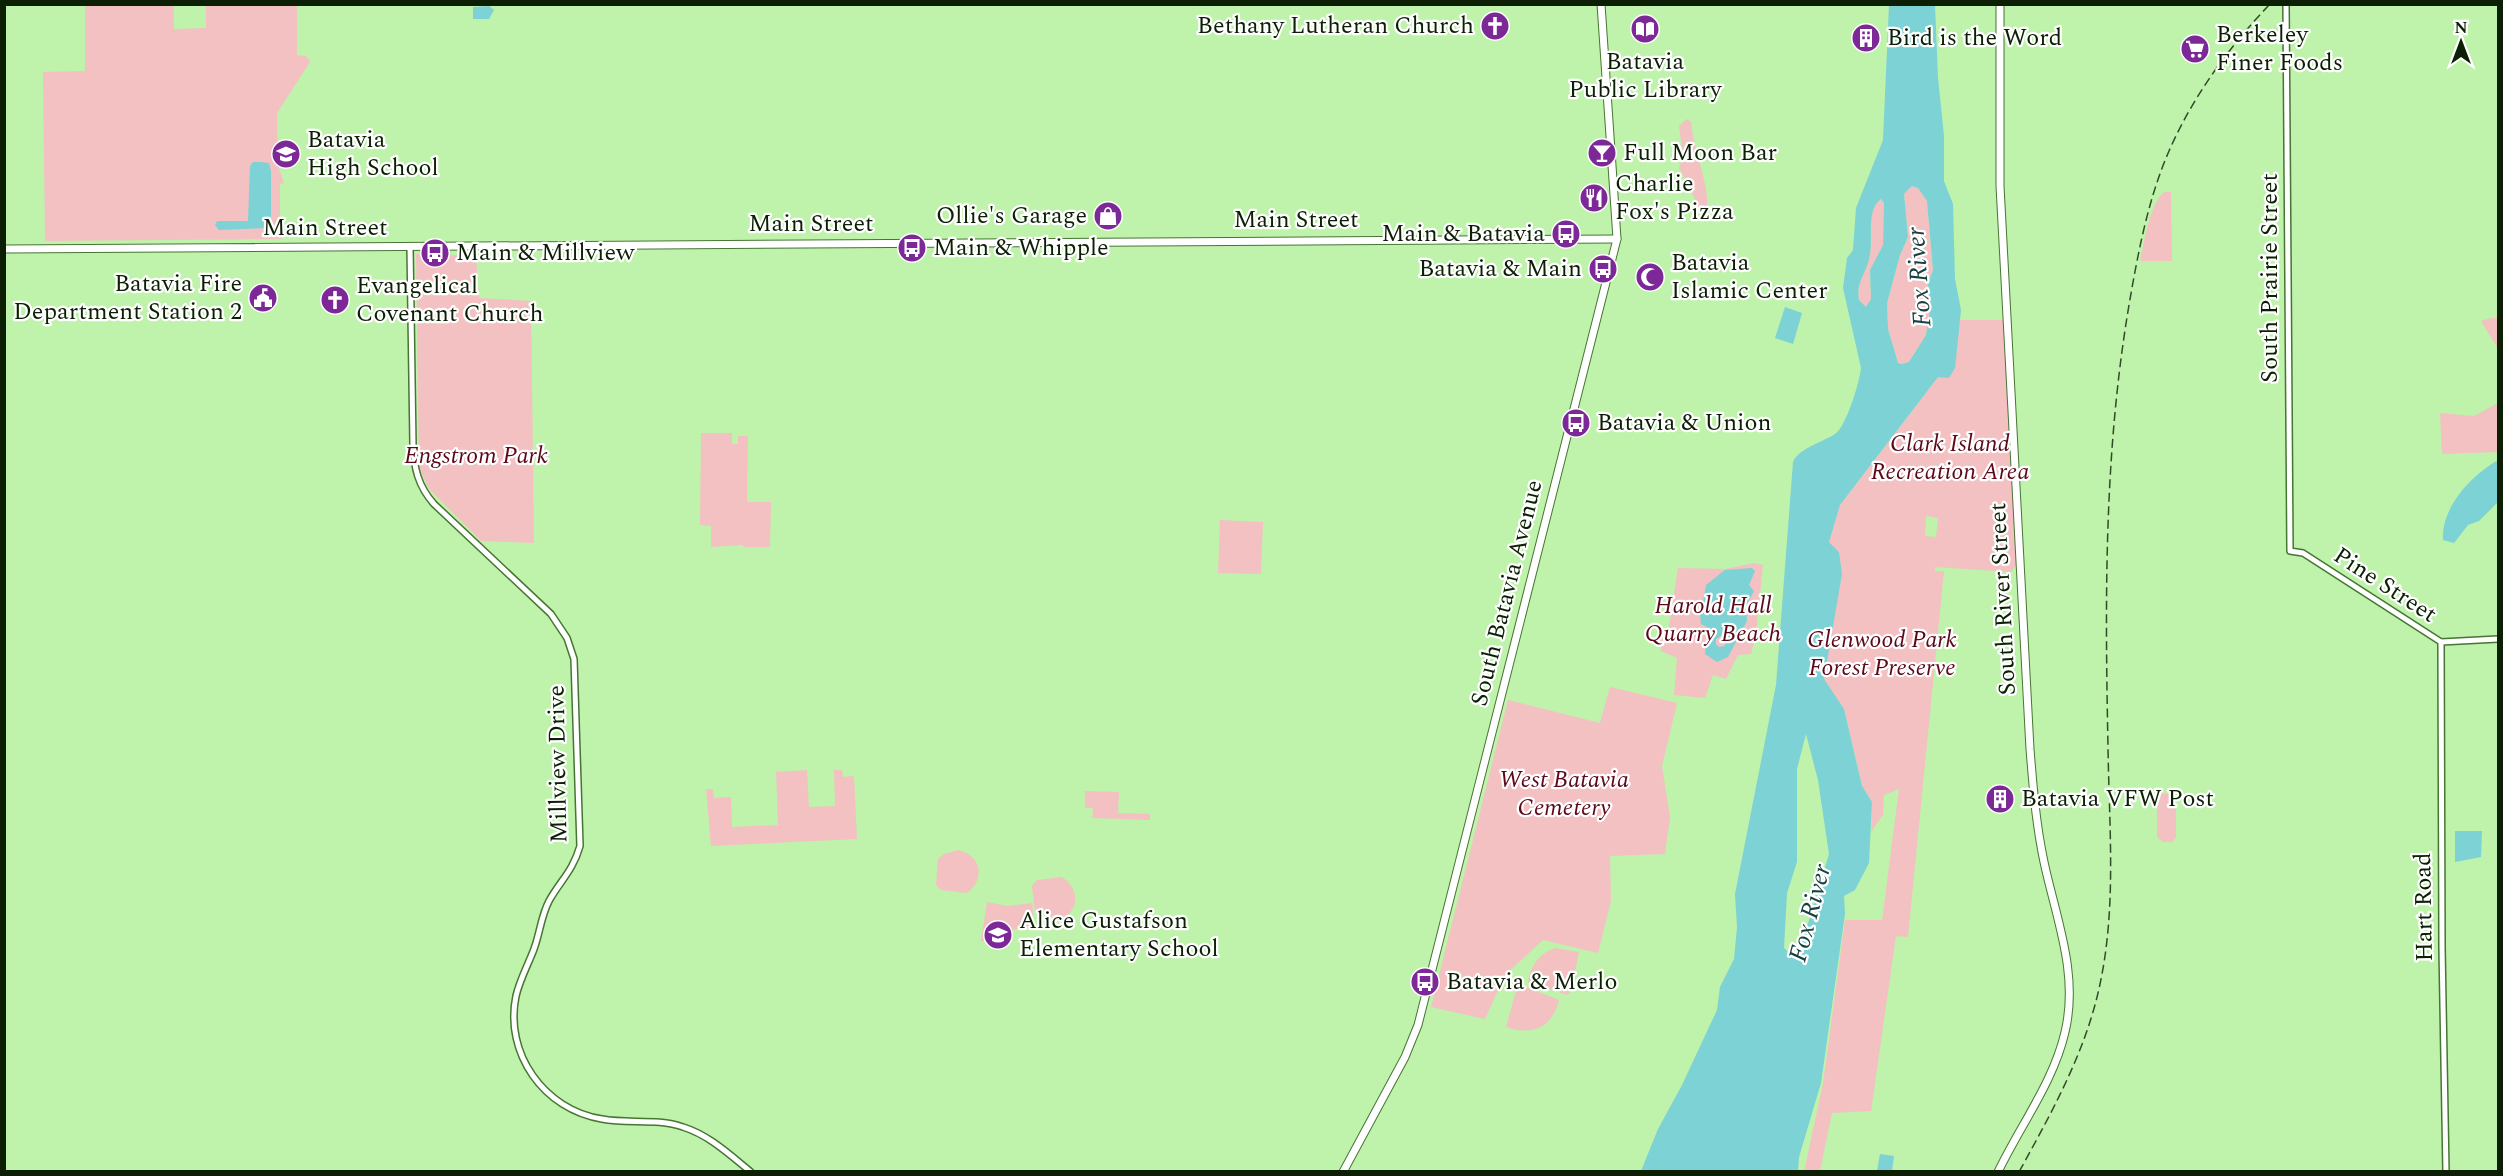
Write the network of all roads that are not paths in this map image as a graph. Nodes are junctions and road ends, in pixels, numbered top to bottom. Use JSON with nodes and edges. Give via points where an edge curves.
{"nodes":[{"id":1,"x":1601,"y":4,"type":"edge"},
{"id":2,"x":2000,"y":4,"type":"edge"},
{"id":3,"x":2286,"y":4,"type":"edge"},
{"id":4,"x":1617,"y":239,"type":"junction"},
{"id":5,"x":410,"y":247,"type":"junction"},
{"id":6,"x":4,"y":249,"type":"edge"},
{"id":7,"x":2290,"y":551,"type":"joint"},
{"id":8,"x":2499,"y":639,"type":"edge"},
{"id":9,"x":2440,"y":642,"type":"junction"},
{"id":10,"x":751,"y":1172,"type":"edge"},
{"id":11,"x":1343,"y":1172,"type":"edge"},
{"id":12,"x":1998,"y":1172,"type":"edge"},
{"id":13,"x":2446,"y":1172,"type":"edge"}],
"edges":[{"from":1,"to":4,"type":"main road","name":"South Batavia Avenue"},
{"from":2,"to":12,"type":"main road","name":"South River Street","via":[[2000,186],[2031,759],[2040,839],[2067,956],[2070,987],[2067,1025],[2059,1052]]},
{"from":3,"to":7,"type":"street","name":"South Prairie Street"},
{"from":4,"to":5,"type":"main road","name":"Main Street"},
{"from":4,"to":11,"type":"main road","name":"South Batavia Avenue","via":[[1418,1025],[1405,1058]]},
{"from":5,"to":6,"type":"main road","name":"Main Street"},
{"from":5,"to":10,"type":"street","name":"Millview Drive","via":[[415,471],[434,504],[551,614],[567,638],[574,659],[580,846],[572,869],[544,913],[519,984],[514,1016],[519,1050],[537,1083],[567,1108],[604,1120],[681,1126],[711,1140]]},
{"from":7,"to":9,"type":"street","name":"Pine Street","via":[[2303,553]]},
{"from":8,"to":9,"type":"street","name":"Pine Street"},
{"from":9,"to":13,"type":"street","name":"Hart Road"}]}
